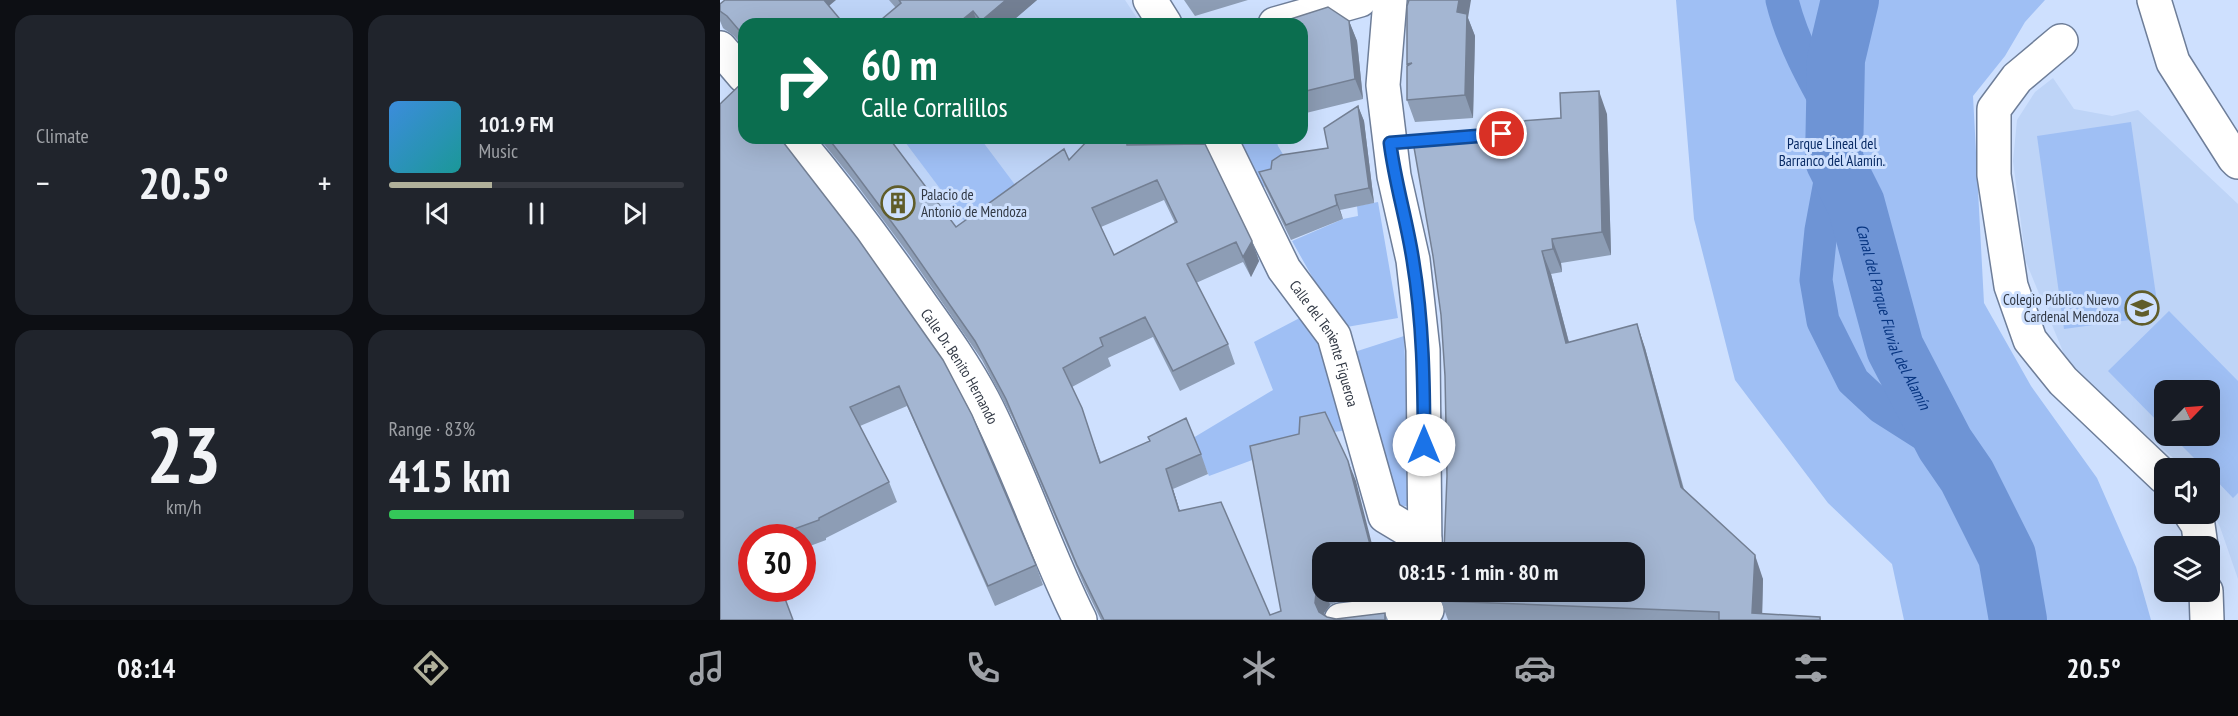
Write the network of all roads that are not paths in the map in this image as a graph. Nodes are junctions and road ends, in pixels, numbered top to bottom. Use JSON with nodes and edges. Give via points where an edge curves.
{"nodes":[{"id":1,"x":1150,"y":0,"type":"edge"},
{"id":2,"x":1360,"y":0,"type":"edge"},
{"id":3,"x":1390,"y":0,"type":"edge"},
{"id":4,"x":2154,"y":0,"type":"edge"},
{"id":5,"x":1162,"y":18,"type":"edge"},
{"id":6,"x":1296,"y":18,"type":"edge"},
{"id":7,"x":2061,"y":41,"type":"dead end"},
{"id":8,"x":1424,"y":140,"type":"edge"},
{"id":9,"x":1390,"y":143,"type":"junction"},
{"id":10,"x":800,"y":144,"type":"edge"},
{"id":11,"x":1223,"y":144,"type":"edge"},
{"id":12,"x":2238,"y":162,"type":"edge"},
{"id":13,"x":2154,"y":467,"type":"edge"},
{"id":14,"x":1420,"y":542,"type":"edge"},
{"id":15,"x":1425,"y":542,"type":"edge"},
{"id":16,"x":2206,"y":602,"type":"edge"},
{"id":17,"x":1426,"y":607,"type":"edge"},
{"id":18,"x":1080,"y":620,"type":"edge"},
{"id":19,"x":1341,"y":620,"type":"edge"},
{"id":20,"x":2207,"y":620,"type":"edge"}],
"edges":[{"from":1,"to":5,"type":"street"},
{"from":2,"to":6,"type":"street"},
{"from":3,"to":9,"type":"street","via":[[1383,85]]},
{"from":4,"to":12,"type":"street","via":[[2173,62]]},
{"from":7,"to":13,"type":"street","via":[[2017,78],[1994,110],[1994,176],[2011,286],[2030,340],[2063,381]]},
{"from":8,"to":9,"type":"street"},
{"from":9,"to":15,"type":"street","via":[[1413,260],[1424,350]]},
{"from":10,"to":18,"type":"street","name":"Calle Dr. Benito Hernando","via":[[849,203],[982,398]]},
{"from":11,"to":14,"type":"street","name":"Calle del Teniente Figueroa","via":[[1284,269],[1334,336],[1385,516]]},
{"from":16,"to":20,"type":"street"},
{"from":17,"to":19,"type":"street"}]}
